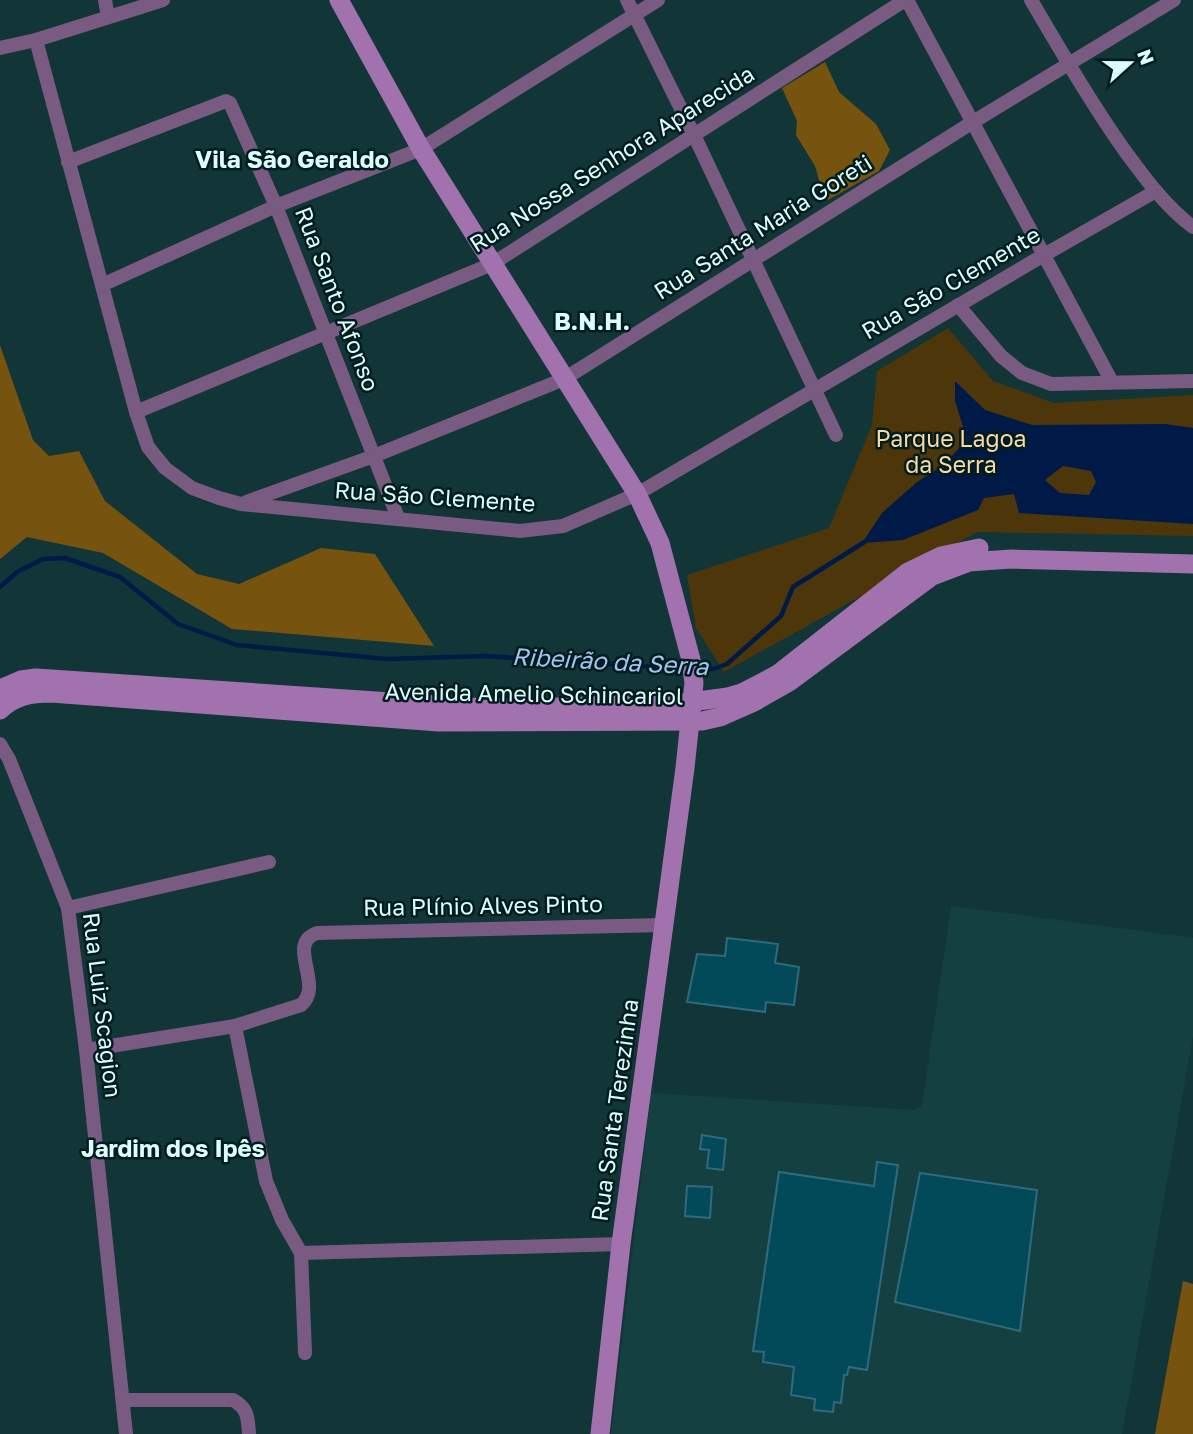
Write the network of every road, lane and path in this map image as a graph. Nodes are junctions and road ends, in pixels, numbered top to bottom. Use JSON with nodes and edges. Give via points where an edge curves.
{"nodes":[{"id":1,"x":105,"y":0,"type":"edge"},
{"id":2,"x":163,"y":0,"type":"edge"},
{"id":3,"x":339,"y":0,"type":"edge"},
{"id":4,"x":627,"y":0,"type":"edge"},
{"id":5,"x":658,"y":0,"type":"edge"},
{"id":6,"x":906,"y":0,"type":"edge"},
{"id":7,"x":1031,"y":0,"type":"edge"},
{"id":8,"x":1174,"y":0,"type":"edge"},
{"id":9,"x":636,"y":14,"type":"junction"},
{"id":10,"x":108,"y":17,"type":"junction"},
{"id":11,"x":36,"y":40,"type":"junction"},
{"id":12,"x":0,"y":48,"type":"edge"},
{"id":13,"x":1069,"y":65,"type":"junction"},
{"id":14,"x":973,"y":122,"type":"junction"},
{"id":15,"x":694,"y":135,"type":"junction"},
{"id":16,"x":421,"y":149,"type":"junction"},
{"id":17,"x":68,"y":162,"type":"junction"},
{"id":18,"x":1156,"y":191,"type":"junction"},
{"id":19,"x":276,"y":206,"type":"junction"},
{"id":20,"x":1193,"y":227,"type":"edge"},
{"id":21,"x":1044,"y":255,"type":"junction"},
{"id":22,"x":753,"y":260,"type":"junction"},
{"id":23,"x":492,"y":264,"type":"junction"},
{"id":24,"x":102,"y":285,"type":"junction"},
{"id":25,"x":958,"y":305,"type":"junction"},
{"id":26,"x":325,"y":332,"type":"junction"},
{"id":27,"x":564,"y":379,"type":"junction"},
{"id":28,"x":1193,"y":381,"type":"edge"},
{"id":29,"x":1112,"y":382,"type":"junction"},
{"id":30,"x":814,"y":389,"type":"junction"},
{"id":31,"x":136,"y":412,"type":"junction"},
{"id":32,"x":835,"y":435,"type":"dead end"},
{"id":33,"x":374,"y":456,"type":"junction"},
{"id":34,"x":637,"y":494,"type":"junction"},
{"id":35,"x":241,"y":504,"type":"junction"},
{"id":36,"x":398,"y":518,"type":"junction"},
{"id":37,"x":1193,"y":551,"type":"edge"},
{"id":38,"x":1193,"y":564,"type":"edge"},
{"id":39,"x":0,"y":690,"type":"edge"},
{"id":40,"x":695,"y":694,"type":"junction"},
{"id":41,"x":0,"y":710,"type":"edge"},
{"id":42,"x":0,"y":744,"type":"edge"},
{"id":43,"x":4,"y":756,"type":"edge"},
{"id":44,"x":270,"y":862,"type":"dead end"},
{"id":45,"x":68,"y":908,"type":"junction"},
{"id":46,"x":664,"y":925,"type":"junction"},
{"id":47,"x":235,"y":1026,"type":"junction"},
{"id":48,"x":86,"y":1050,"type":"junction"},
{"id":49,"x":621,"y":1244,"type":"junction"},
{"id":50,"x":301,"y":1253,"type":"junction"},
{"id":51,"x":304,"y":1353,"type":"dead end"},
{"id":52,"x":123,"y":1400,"type":"junction"},
{"id":53,"x":126,"y":1434,"type":"edge"},
{"id":54,"x":249,"y":1434,"type":"edge"},
{"id":55,"x":600,"y":1434,"type":"edge"}],
"edges":[{"from":1,"to":10,"type":"street"},
{"from":2,"to":10,"type":"street"},
{"from":3,"to":16,"type":"main road","name":"Rua Santa Terezinha"},
{"from":4,"to":9,"type":"street"},
{"from":5,"to":9,"type":"street"},
{"from":6,"to":14,"type":"street"},
{"from":6,"to":15,"type":"street","name":"Rua Nossa Senhora Aparecida"},
{"from":7,"to":13,"type":"street"},
{"from":8,"to":13,"type":"street","name":"Rua Santa Maria Goreti"},
{"from":9,"to":15,"type":"street"},
{"from":9,"to":16,"type":"street"},
{"from":10,"to":11,"type":"street"},
{"from":11,"to":12,"type":"street"},
{"from":11,"to":17,"type":"street","name":"Rua São Clemente"},
{"from":13,"to":14,"type":"street","name":"Rua Santa Maria Goreti"},
{"from":13,"to":18,"type":"street"},
{"from":14,"to":21,"type":"street"},
{"from":14,"to":22,"type":"street","name":"Rua Santa Maria Goreti"},
{"from":15,"to":22,"type":"street"},
{"from":15,"to":23,"type":"street","name":"Rua Nossa Senhora Aparecida"},
{"from":16,"to":19,"type":"street"},
{"from":16,"to":23,"type":"main road","name":"Rua Santa Terezinha"},
{"from":17,"to":19,"type":"street","name":"Rua Santo Afonso","via":[[226,101],[232,105]]},
{"from":17,"to":24,"type":"street","name":"Rua São Clemente"},
{"from":18,"to":20,"type":"street"},
{"from":18,"to":21,"type":"street","name":"Rua São Clemente"},
{"from":19,"to":24,"type":"street"},
{"from":19,"to":26,"type":"street","name":"Rua Santo Afonso"},
{"from":21,"to":25,"type":"street","name":"Rua São Clemente"},
{"from":21,"to":29,"type":"street"},
{"from":22,"to":27,"type":"street","name":"Rua Santa Maria Goreti"},
{"from":22,"to":30,"type":"street"},
{"from":23,"to":26,"type":"street","name":"Rua Nossa Senhora Aparecida"},
{"from":23,"to":27,"type":"main road","name":"Rua Santa Terezinha"},
{"from":24,"to":31,"type":"street","name":"Rua São Clemente"},
{"from":25,"to":29,"type":"street","via":[[1001,356],[1022,373],[1051,384]]},
{"from":25,"to":30,"type":"street","name":"Rua São Clemente"},
{"from":26,"to":31,"type":"street","name":"Rua Nossa Senhora Aparecida"},
{"from":26,"to":33,"type":"street","name":"Rua Santo Afonso"},
{"from":27,"to":33,"type":"street","name":"Rua Santa Maria Goreti"},
{"from":27,"to":34,"type":"main road","name":"Rua Santa Terezinha"},
{"from":28,"to":29,"type":"street"},
{"from":30,"to":32,"type":"street"},
{"from":30,"to":34,"type":"street","name":"Rua São Clemente"},
{"from":31,"to":35,"type":"street","name":"Rua São Clemente","via":[[148,447],[165,468],[192,488]]},
{"from":33,"to":35,"type":"street","name":"Rua Santa Maria Goreti"},
{"from":33,"to":36,"type":"street","name":"Rua Santo Afonso"},
{"from":34,"to":36,"type":"street","name":"Rua São Clemente","via":[[563,526],[520,531]]},
{"from":34,"to":40,"type":"main road","name":"Rua Santa Terezinha","via":[[660,543]]},
{"from":35,"to":36,"type":"street","name":"Rua São Clemente"},
{"from":37,"to":40,"type":"main road","name":"Avenida Amelio Schincariol","via":[[1018,546],[980,547],[941,556],[908,572],[778,674],[741,693]]},
{"from":38,"to":40,"type":"main road","name":"Avenida Amelio Schincariol","via":[[969,562],[922,582],[789,682],[754,702],[720,717]]},
{"from":39,"to":40,"type":"main road","name":"Avenida Amelio Schincariol","via":[[36,678],[524,708]]},
{"from":40,"to":41,"type":"main road","name":"Avenida Amelio Schincariol","via":[[439,722],[51,693],[24,695]]},
{"from":40,"to":46,"type":"main road","name":"Rua Santa Terezinha"},
{"from":42,"to":43,"type":"street","name":"Rua Luiz Scagion"},
{"from":43,"to":45,"type":"street","name":"Rua Luiz Scagion"},
{"from":44,"to":45,"type":"street"},
{"from":45,"to":48,"type":"street","name":"Rua Luiz Scagion"},
{"from":46,"to":47,"type":"street","name":"Rua Plínio Alves Pinto","via":[[317,933],[303,946],[306,1001]]},
{"from":46,"to":49,"type":"main road","name":"Rua Santa Terezinha"},
{"from":47,"to":48,"type":"street"},
{"from":47,"to":50,"type":"street","via":[[266,1181]]},
{"from":48,"to":52,"type":"street","name":"Rua Luiz Scagion"},
{"from":49,"to":50,"type":"street"},
{"from":49,"to":55,"type":"main road","name":"Rua Santa Terezinha"},
{"from":50,"to":51,"type":"street"},
{"from":52,"to":53,"type":"street","name":"Rua Luiz Scagion"},
{"from":52,"to":54,"type":"street","via":[[233,1400],[244,1408]]}]}
